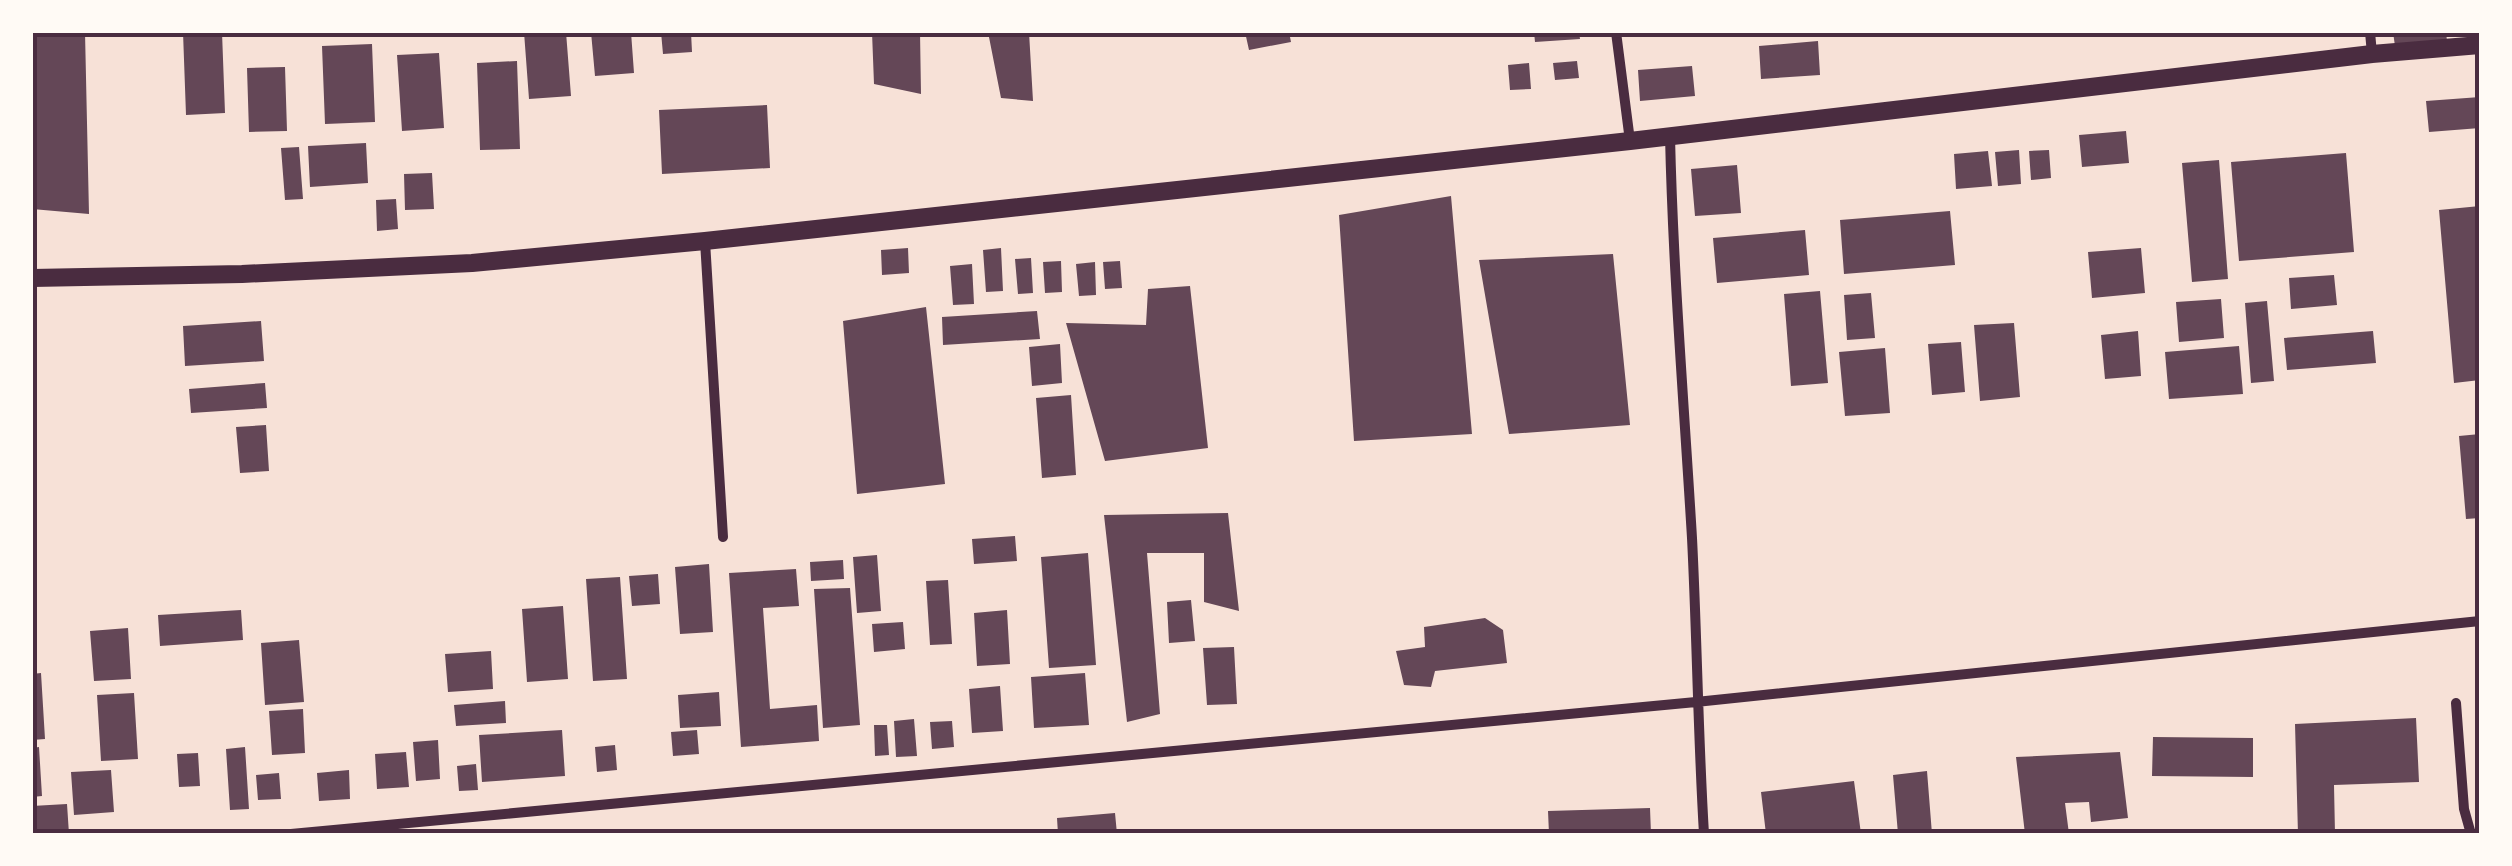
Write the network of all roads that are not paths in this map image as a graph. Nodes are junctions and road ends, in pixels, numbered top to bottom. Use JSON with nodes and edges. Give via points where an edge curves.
{"nodes":[{"id":1,"x":1616,"y":32,"type":"edge"},
{"id":2,"x":2370,"y":32,"type":"edge"},
{"id":3,"x":2480,"y":45,"type":"edge"},
{"id":4,"x":2372,"y":54,"type":"junction"},
{"id":5,"x":1670,"y":136,"type":"junction"},
{"id":6,"x":1630,"y":141,"type":"junction"},
{"id":7,"x":706,"y":241,"type":"junction"},
{"id":8,"x":32,"y":278,"type":"edge"},
{"id":9,"x":723,"y":538,"type":"dead end"},
{"id":10,"x":2480,"y":621,"type":"edge"},
{"id":11,"x":1696,"y":702,"type":"junction"},
{"id":12,"x":2456,"y":703,"type":"dead end"},
{"id":13,"x":291,"y":834,"type":"edge"},
{"id":14,"x":1704,"y":834,"type":"edge"},
{"id":15,"x":2471,"y":834,"type":"edge"}],
"edges":[{"from":1,"to":6,"type":"street"},
{"from":2,"to":4,"type":"street"},
{"from":3,"to":4,"type":"street"},
{"from":4,"to":5,"type":"street"},
{"from":5,"to":6,"type":"street"},
{"from":5,"to":11,"type":"street"},
{"from":6,"to":7,"type":"street"},
{"from":7,"to":8,"type":"street","via":[[472,263]]},
{"from":7,"to":9,"type":"street"},
{"from":10,"to":11,"type":"street"},
{"from":11,"to":13,"type":"street"},
{"from":11,"to":14,"type":"street"},
{"from":12,"to":15,"type":"street"}]}
